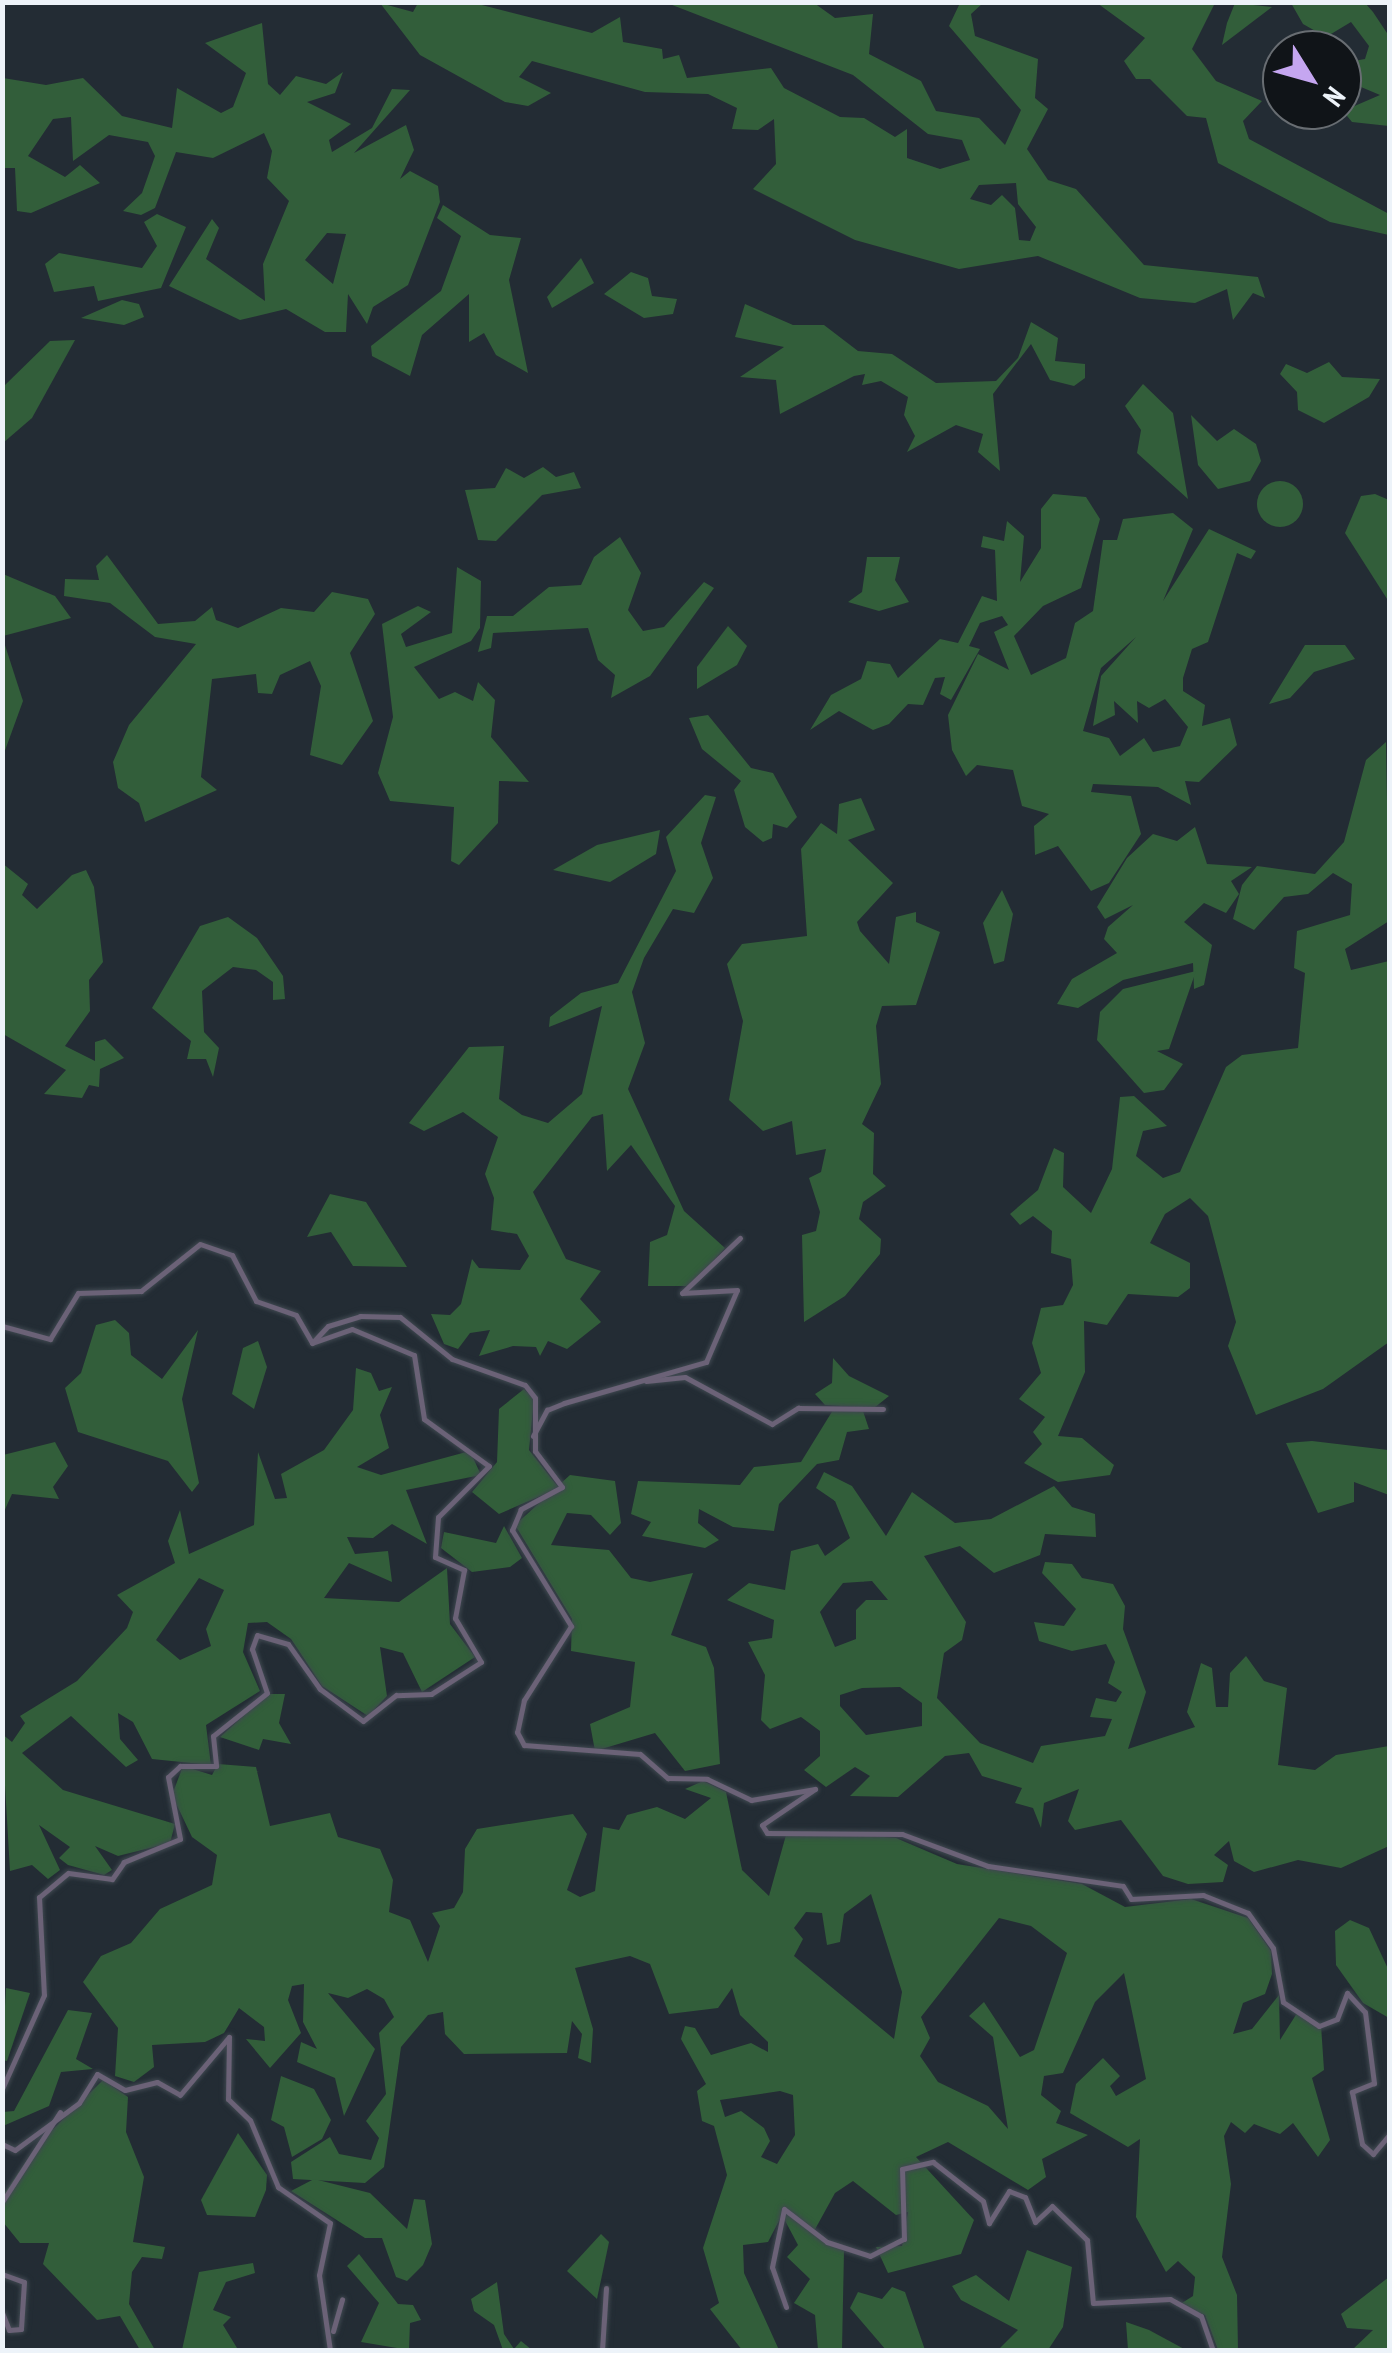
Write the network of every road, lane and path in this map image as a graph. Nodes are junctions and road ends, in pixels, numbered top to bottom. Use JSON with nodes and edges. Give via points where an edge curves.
{"nodes":[{"id":1,"x":740,"y":1238,"type":"dead end"},
{"id":2,"x":2,"y":1326,"type":"edge"},
{"id":3,"x":312,"y":1343,"type":"junction"},
{"id":4,"x":638,"y":1384,"type":"junction"},
{"id":5,"x":882,"y":1408,"type":"dead end"},
{"id":6,"x":531,"y":1439,"type":"junction"},
{"id":7,"x":2,"y":2090,"type":"edge"},
{"id":8,"x":60,"y":2109,"type":"junction"},
{"id":9,"x":1390,"y":2134,"type":"edge"},
{"id":10,"x":2,"y":2144,"type":"edge"},
{"id":11,"x":2,"y":2202,"type":"edge"},
{"id":12,"x":2,"y":2274,"type":"edge"},
{"id":13,"x":606,"y":2288,"type":"dead end"},
{"id":14,"x":342,"y":2299,"type":"dead end"},
{"id":15,"x":786,"y":2308,"type":"dead end"},
{"id":16,"x":2,"y":2312,"type":"edge"},
{"id":17,"x":333,"y":2334,"type":"junction"},
{"id":18,"x":330,"y":2350,"type":"edge"},
{"id":19,"x":602,"y":2350,"type":"edge"},
{"id":20,"x":1212,"y":2350,"type":"edge"}],
"edges":[{"from":1,"to":4,"type":"street","via":[[682,1293],[737,1290],[708,1359]]},
{"from":2,"to":3,"type":"street","via":[[50,1339],[75,1295],[141,1291],[200,1244],[232,1255],[256,1300],[296,1316]]},
{"from":3,"to":6,"type":"street","via":[[328,1326],[360,1316],[408,1320],[452,1359],[531,1391]]},
{"from":3,"to":7,"type":"street","via":[[344,1329],[394,1340],[420,1360],[424,1418],[488,1463],[438,1517],[435,1557],[464,1570],[455,1618],[481,1662],[431,1694],[388,1699],[363,1721],[320,1689],[288,1644],[257,1634],[252,1649],[267,1693],[213,1736],[216,1766],[180,1766],[168,1777],[180,1839],[121,1864],[112,1879],[74,1871],[39,1897],[44,1996]]},
{"from":4,"to":5,"type":"street","via":[[685,1377],[772,1424],[798,1408]]},
{"from":4,"to":6,"type":"street","via":[[547,1410]]},
{"from":6,"to":9,"type":"street","via":[[562,1487],[521,1509],[514,1536],[571,1626],[524,1700],[517,1732],[524,1745],[640,1754],[668,1778],[708,1779],[751,1800],[815,1790],[762,1825],[767,1833],[902,1834],[988,1866],[1124,1886],[1131,1899],[1203,1895],[1248,1913],[1274,1948],[1283,2002],[1318,2026],[1337,2020],[1347,1993],[1365,2012],[1374,2083],[1352,2092],[1362,2144],[1374,2154]]},
{"from":8,"to":10,"type":"street","via":[[16,2150]]},
{"from":8,"to":11,"type":"street"},
{"from":8,"to":17,"type":"street","via":[[79,2103],[98,2074],[125,2090],[157,2082],[176,2097],[228,2037],[228,2099],[250,2120],[278,2187],[330,2223],[319,2285]]},
{"from":12,"to":16,"type":"street","via":[[24,2282],[21,2329],[9,2330]]},
{"from":13,"to":19,"type":"street"},
{"from":14,"to":17,"type":"street"},
{"from":15,"to":20,"type":"street","via":[[772,2267],[784,2208],[826,2242],[870,2256],[904,2240],[902,2169],[933,2162],[983,2200],[988,2224],[1009,2192],[1024,2197],[1039,2224],[1052,2206],[1086,2240],[1093,2303],[1170,2299],[1201,2316]]},
{"from":17,"to":18,"type":"street"}]}
